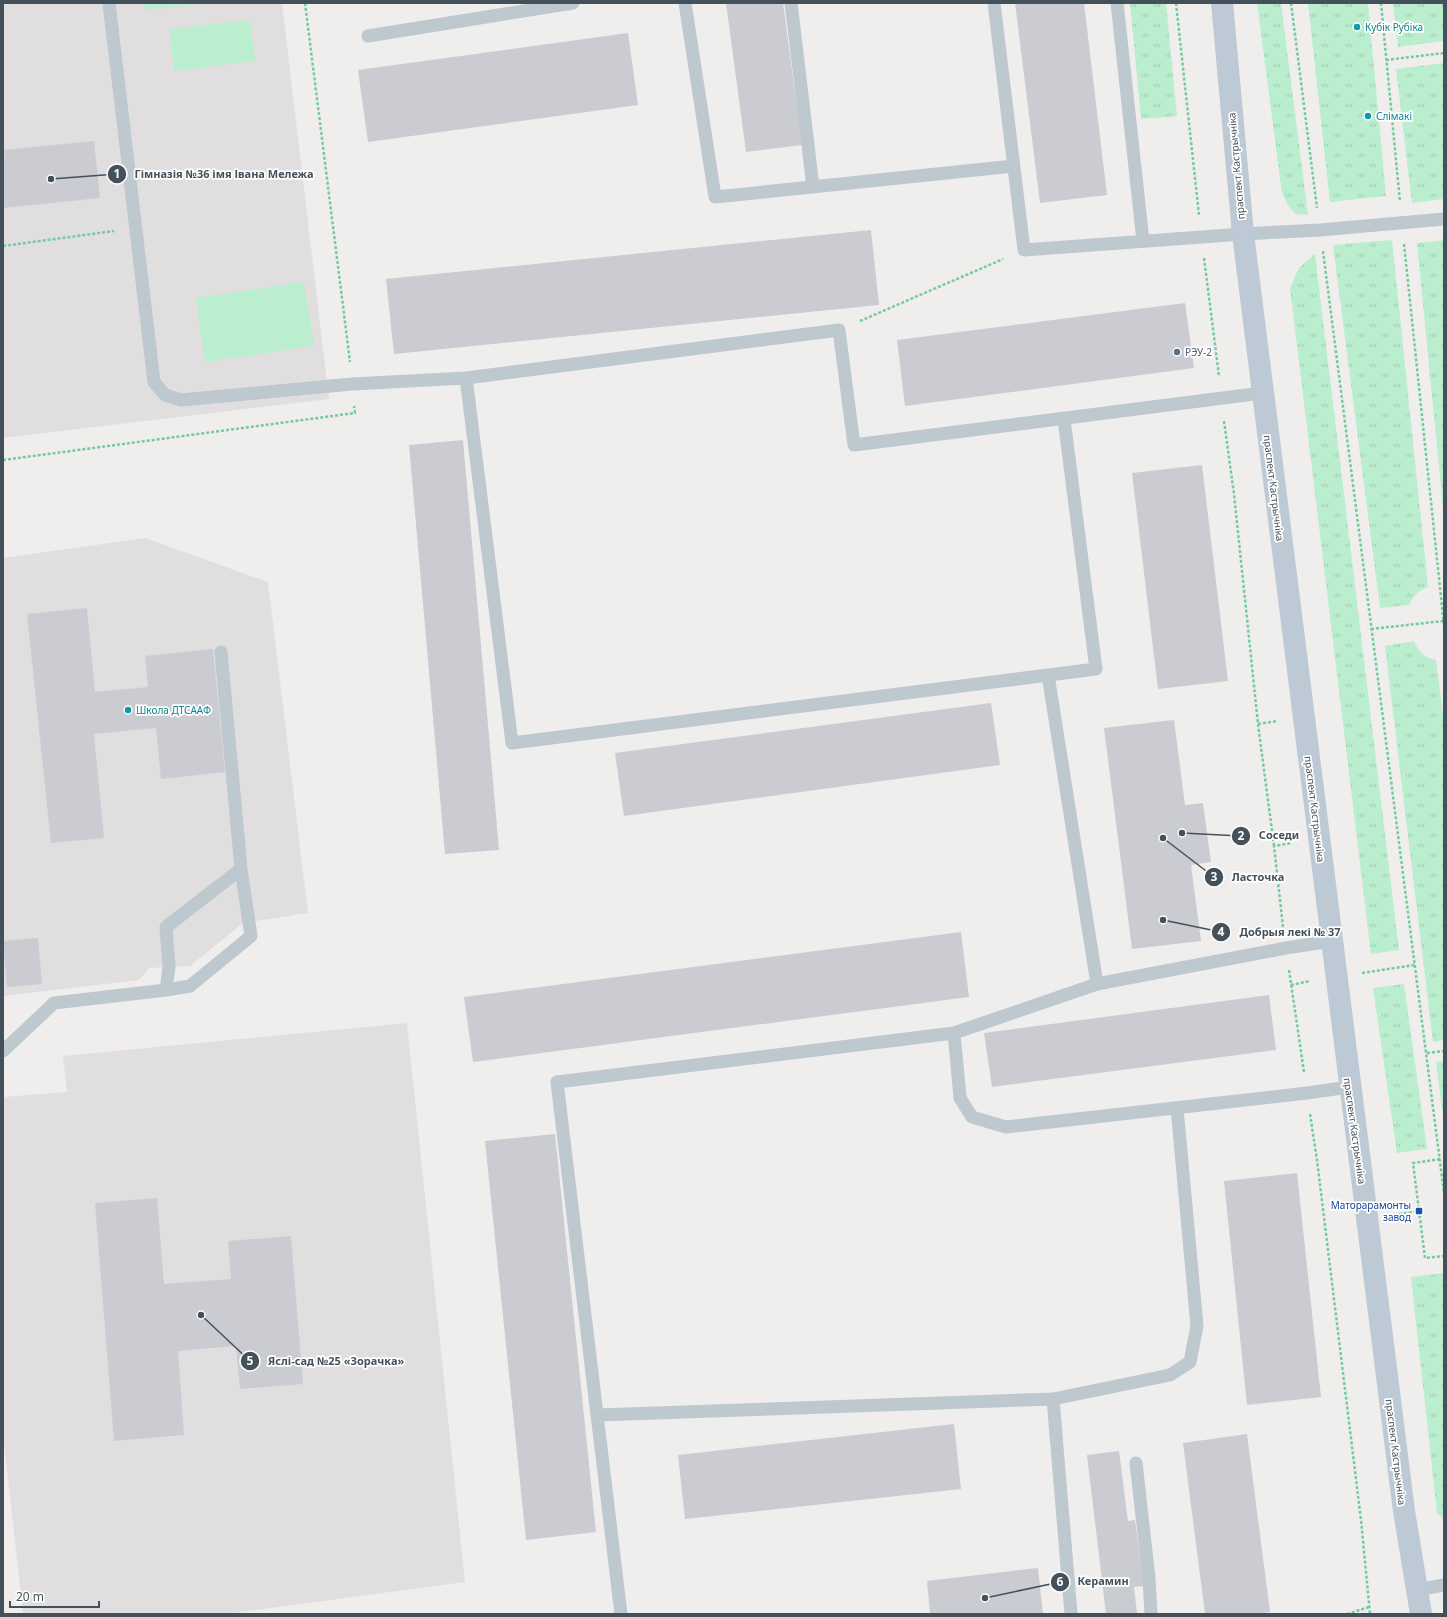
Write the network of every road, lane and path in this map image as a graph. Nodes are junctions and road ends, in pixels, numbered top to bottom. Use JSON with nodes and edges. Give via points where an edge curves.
{"nodes":[{"id":1,"x":109,"y":3,"type":"edge"},
{"id":2,"x":304,"y":3,"type":"edge"},
{"id":3,"x":573,"y":3,"type":"edge"},
{"id":4,"x":685,"y":3,"type":"edge"},
{"id":5,"x":790,"y":3,"type":"edge"},
{"id":6,"x":994,"y":3,"type":"edge"},
{"id":7,"x":1117,"y":3,"type":"edge"},
{"id":8,"x":1176,"y":3,"type":"edge"},
{"id":9,"x":1222,"y":3,"type":"edge"},
{"id":10,"x":1291,"y":3,"type":"edge"},
{"id":11,"x":1381,"y":3,"type":"edge"},
{"id":12,"x":368,"y":36,"type":"dead end"},
{"id":13,"x":1444,"y":53,"type":"edge"},
{"id":14,"x":1386,"y":60,"type":"junction"},
{"id":15,"x":1014,"y":166,"type":"junction"},
{"id":16,"x":813,"y":187,"type":"junction"},
{"id":17,"x":1444,"y":219,"type":"edge"},
{"id":18,"x":1402,"y":222,"type":"junction"},
{"id":19,"x":136,"y":228,"type":"junction"},
{"id":20,"x":1320,"y":230,"type":"junction"},
{"id":21,"x":1242,"y":234,"type":"junction"},
{"id":22,"x":1201,"y":237,"type":"junction"},
{"id":23,"x":1143,"y":241,"type":"junction"},
{"id":24,"x":3,"y":246,"type":"edge"},
{"id":25,"x":1024,"y":250,"type":"junction"},
{"id":26,"x":839,"y":330,"type":"junction"},
{"id":27,"x":466,"y":378,"type":"junction"},
{"id":28,"x":352,"y":384,"type":"junction"},
{"id":29,"x":1262,"y":393,"type":"junction"},
{"id":30,"x":1222,"y":398,"type":"junction"},
{"id":31,"x":1064,"y":419,"type":"junction"},
{"id":32,"x":3,"y":460,"type":"edge"},
{"id":33,"x":1443,"y":621,"type":"edge"},
{"id":34,"x":1444,"y":626,"type":"edge"},
{"id":35,"x":1371,"y":628,"type":"junction"},
{"id":36,"x":221,"y":652,"type":"dead end"},
{"id":37,"x":1048,"y":675,"type":"junction"},
{"id":38,"x":1279,"y":721,"type":"dead end"},
{"id":39,"x":1258,"y":724,"type":"junction"},
{"id":40,"x":1292,"y":844,"type":"dead end"},
{"id":41,"x":1274,"y":846,"type":"junction"},
{"id":42,"x":241,"y":869,"type":"junction"},
{"id":43,"x":1331,"y":942,"type":"junction"},
{"id":44,"x":1286,"y":948,"type":"junction"},
{"id":45,"x":1097,"y":984,"type":"junction"},
{"id":46,"x":166,"y":990,"type":"junction"},
{"id":47,"x":954,"y":1032,"type":"junction"},
{"id":48,"x":3,"y":1051,"type":"edge"},
{"id":49,"x":1444,"y":1051,"type":"edge"},
{"id":50,"x":1427,"y":1053,"type":"junction"},
{"id":51,"x":1349,"y":1087,"type":"junction"},
{"id":52,"x":1307,"y":1093,"type":"junction"},
{"id":53,"x":1177,"y":1108,"type":"junction"},
{"id":54,"x":1440,"y":1159,"type":"junction"},
{"id":55,"x":1444,"y":1193,"type":"edge"},
{"id":56,"x":1444,"y":1256,"type":"edge"},
{"id":57,"x":1053,"y":1399,"type":"junction"},
{"id":58,"x":597,"y":1414,"type":"junction"},
{"id":59,"x":1136,"y":1463,"type":"dead end"},
{"id":60,"x":1444,"y":1585,"type":"edge"},
{"id":61,"x":1417,"y":1590,"type":"junction"},
{"id":62,"x":1369,"y":1607,"type":"junction"},
{"id":63,"x":621,"y":1614,"type":"edge"},
{"id":64,"x":1071,"y":1614,"type":"edge"},
{"id":65,"x":1151,"y":1614,"type":"edge"},
{"id":66,"x":1348,"y":1614,"type":"edge"},
{"id":67,"x":1370,"y":1614,"type":"edge"},
{"id":68,"x":1421,"y":1614,"type":"edge"}],
"edges":[{"from":1,"to":19,"type":"lane"},
{"from":2,"to":28,"type":"path"},
{"from":3,"to":12,"type":"lane"},
{"from":4,"to":16,"type":"lane","via":[[714,197]]},
{"from":5,"to":16,"type":"lane"},
{"from":6,"to":15,"type":"lane"},
{"from":7,"to":23,"type":"lane"},
{"from":8,"to":22,"type":"path"},
{"from":9,"to":21,"type":"main road","name":"праспект Кастрычніка"},
{"from":10,"to":20,"type":"path"},
{"from":11,"to":14,"type":"path"},
{"from":13,"to":14,"type":"path"},
{"from":14,"to":18,"type":"path"},
{"from":15,"to":16,"type":"lane"},
{"from":15,"to":25,"type":"lane"},
{"from":17,"to":18,"type":"lane"},
{"from":18,"to":20,"type":"lane"},
{"from":18,"to":33,"type":"path"},
{"from":19,"to":24,"type":"path"},
{"from":19,"to":28,"type":"lane","via":[[154,382],[165,395],[181,400]]},
{"from":20,"to":21,"type":"lane"},
{"from":20,"to":35,"type":"path"},
{"from":21,"to":22,"type":"lane"},
{"from":21,"to":29,"type":"main road","name":"праспект Кастрычніка"},
{"from":22,"to":23,"type":"lane"},
{"from":22,"to":30,"type":"path"},
{"from":23,"to":25,"type":"lane"},
{"from":25,"to":26,"type":"path"},
{"from":26,"to":27,"type":"lane"},
{"from":26,"to":31,"type":"lane","via":[[854,445]]},
{"from":27,"to":28,"type":"lane"},
{"from":27,"to":37,"type":"lane","via":[[512,743]]},
{"from":28,"to":32,"type":"path","via":[[355,413]]},
{"from":29,"to":30,"type":"lane"},
{"from":29,"to":43,"type":"main road","name":"праспект Кастрычніка"},
{"from":30,"to":31,"type":"lane"},
{"from":30,"to":39,"type":"path"},
{"from":31,"to":37,"type":"lane","via":[[1096,669]]},
{"from":33,"to":34,"type":"path"},
{"from":33,"to":35,"type":"path"},
{"from":35,"to":50,"type":"path"},
{"from":36,"to":42,"type":"lane"},
{"from":37,"to":45,"type":"lane"},
{"from":38,"to":39,"type":"path"},
{"from":39,"to":41,"type":"path"},
{"from":40,"to":41,"type":"path"},
{"from":41,"to":44,"type":"path"},
{"from":42,"to":46,"type":"lane","via":[[166,927],[169,967]]},
{"from":42,"to":46,"type":"lane","via":[[251,936],[190,986]]},
{"from":43,"to":44,"type":"lane"},
{"from":43,"to":51,"type":"main road","name":"праспект Кастрычніка"},
{"from":44,"to":45,"type":"lane"},
{"from":44,"to":52,"type":"path"},
{"from":45,"to":47,"type":"lane"},
{"from":46,"to":48,"type":"lane","via":[[54,1002]]},
{"from":47,"to":53,"type":"lane","via":[[960,1098],[972,1117],[1006,1127]]},
{"from":47,"to":58,"type":"lane","via":[[557,1082]]},
{"from":49,"to":50,"type":"path"},
{"from":50,"to":54,"type":"path"},
{"from":51,"to":52,"type":"lane"},
{"from":51,"to":61,"type":"main road","name":"праспект Кастрычніка","via":[[1404,1510]]},
{"from":52,"to":53,"type":"lane"},
{"from":52,"to":62,"type":"path","via":[[1361,1520]]},
{"from":53,"to":57,"type":"lane","via":[[1197,1326],[1190,1362],[1170,1375]]},
{"from":54,"to":55,"type":"path"},
{"from":54,"to":56,"type":"path","via":[[1413,1163],[1425,1258]]},
{"from":57,"to":58,"type":"lane"},
{"from":57,"to":64,"type":"lane"},
{"from":58,"to":63,"type":"lane"},
{"from":59,"to":65,"type":"lane"},
{"from":60,"to":61,"type":"lane"},
{"from":61,"to":68,"type":"main road","name":"праспект Кастрычніка"},
{"from":62,"to":66,"type":"path"},
{"from":62,"to":67,"type":"path"}]}
